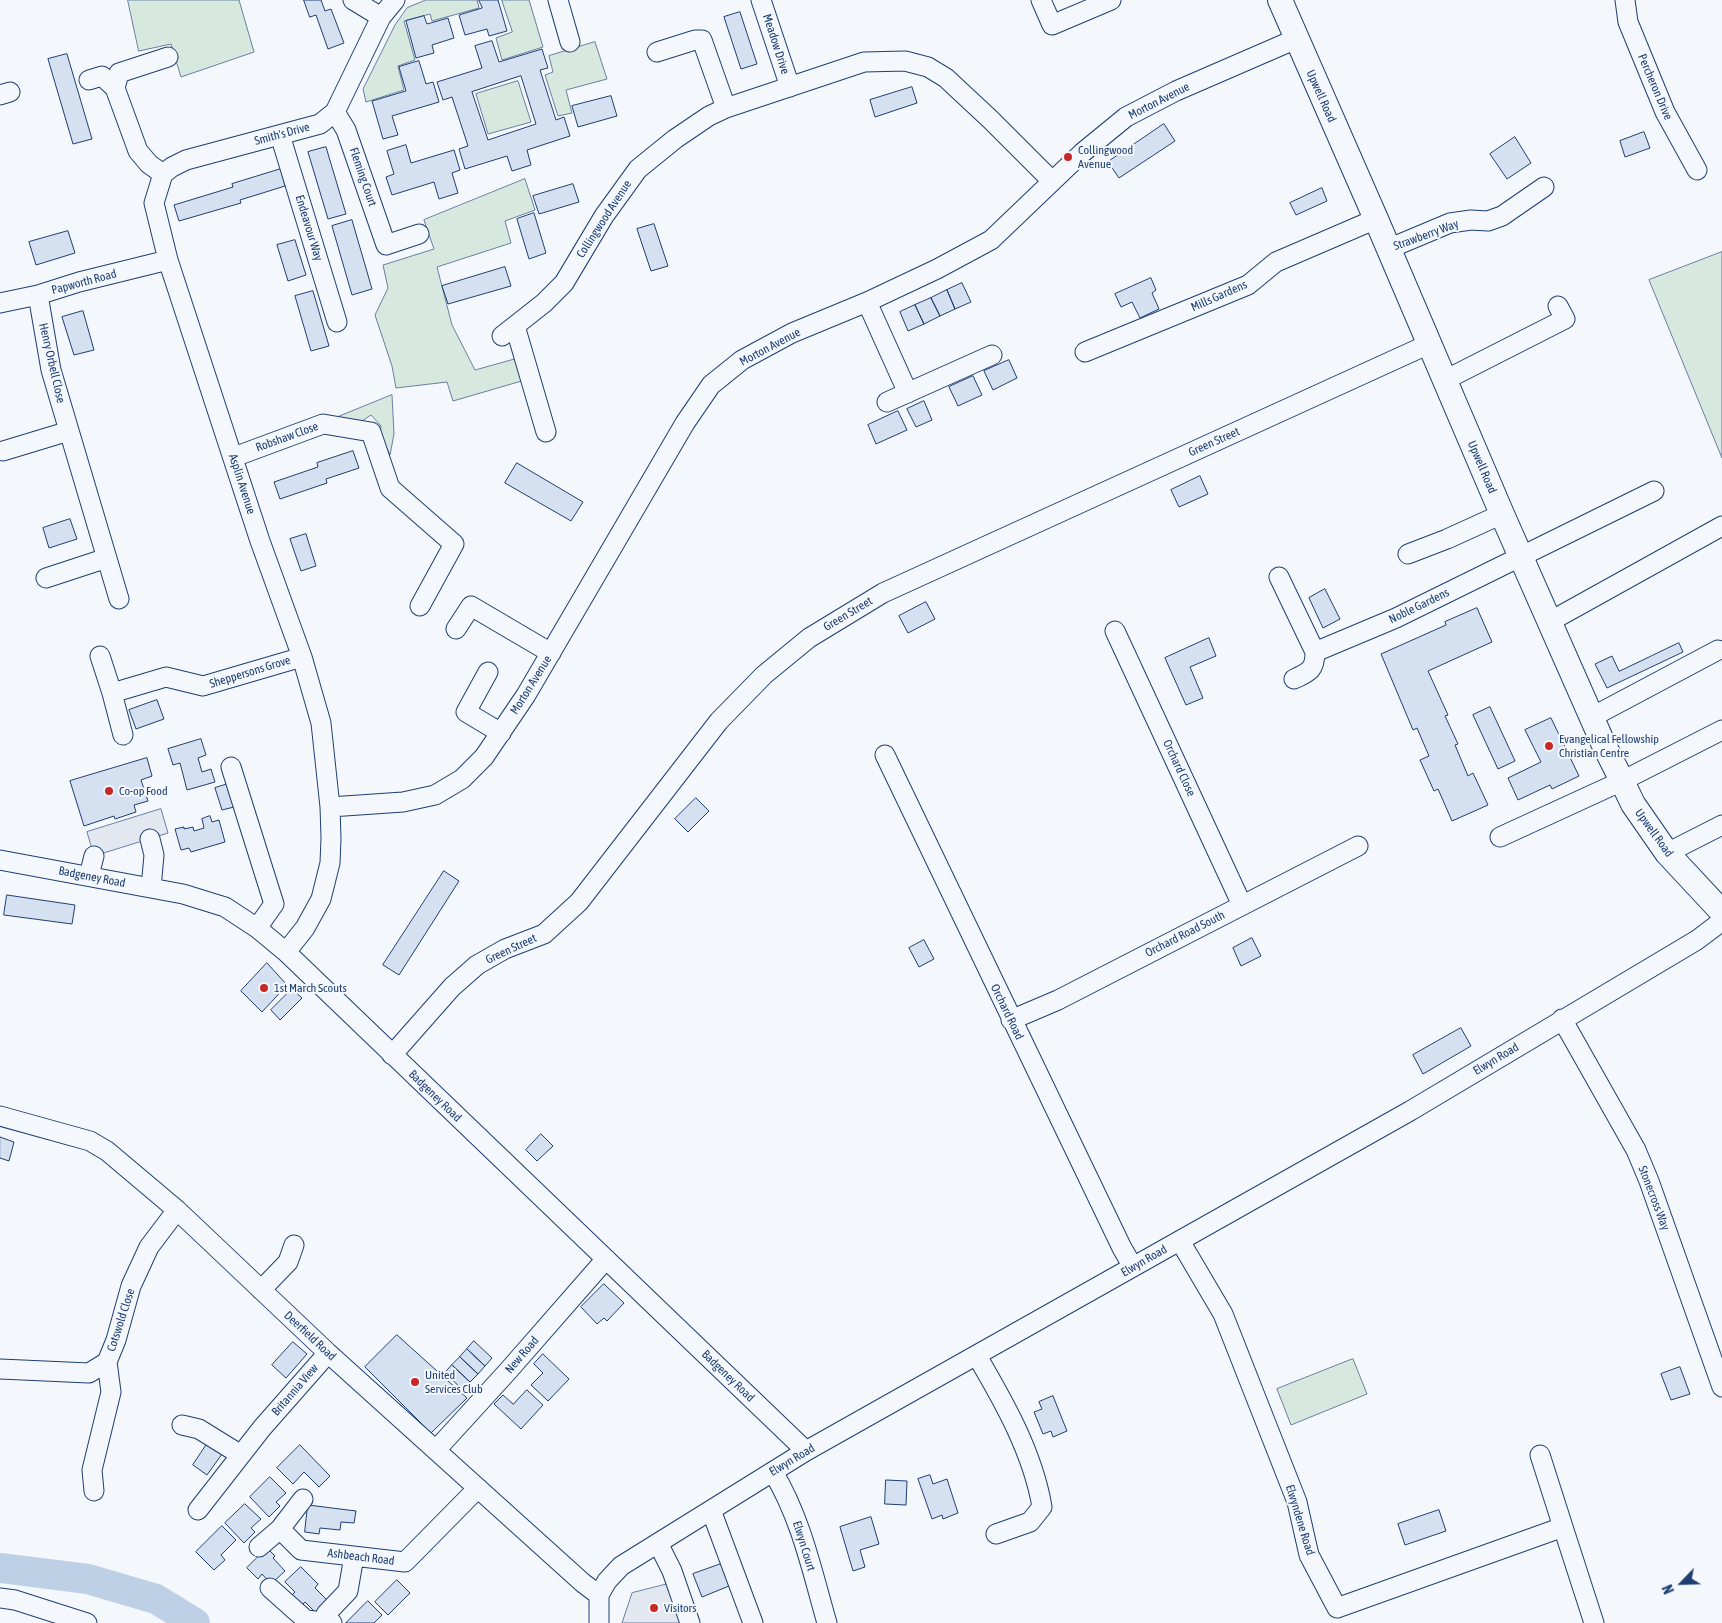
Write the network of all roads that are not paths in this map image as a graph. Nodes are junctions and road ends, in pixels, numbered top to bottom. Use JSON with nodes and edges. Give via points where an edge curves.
{"nodes":[{"id":1,"x":353,"y":0,"type":"edge"},
{"id":2,"x":395,"y":0,"type":"edge"},
{"id":3,"x":558,"y":0,"type":"edge"},
{"id":4,"x":761,"y":0,"type":"edge"},
{"id":5,"x":1041,"y":0,"type":"edge"},
{"id":6,"x":1111,"y":0,"type":"edge"},
{"id":7,"x":1280,"y":0,"type":"edge"},
{"id":8,"x":1625,"y":0,"type":"edge"},
{"id":9,"x":381,"y":17,"type":"junction"},
{"id":10,"x":1296,"y":39,"type":"junction"},
{"id":11,"x":570,"y":42,"type":"dead end"},
{"id":12,"x":657,"y":52,"type":"dead end"},
{"id":13,"x":168,"y":56,"type":"dead end"},
{"id":14,"x":89,"y":80,"type":"dead end"},
{"id":15,"x":790,"y":87,"type":"junction"},
{"id":16,"x":115,"y":88,"type":"junction"},
{"id":17,"x":726,"y":108,"type":"junction"},
{"id":18,"x":335,"y":112,"type":"junction"},
{"id":19,"x":280,"y":135,"type":"junction"},
{"id":20,"x":1697,"y":170,"type":"dead end"},
{"id":21,"x":163,"y":174,"type":"junction"},
{"id":22,"x":1052,"y":181,"type":"junction"},
{"id":23,"x":1544,"y":187,"type":"dead end"},
{"id":24,"x":1376,"y":219,"type":"junction"},
{"id":25,"x":419,"y":234,"type":"dead end"},
{"id":26,"x":1388,"y":249,"type":"junction"},
{"id":27,"x":168,"y":260,"type":"junction"},
{"id":28,"x":38,"y":295,"type":"junction"},
{"id":29,"x":867,"y":302,"type":"junction"},
{"id":30,"x":0,"y":303,"type":"edge"},
{"id":31,"x":1558,"y":306,"type":"dead end"},
{"id":32,"x":337,"y":322,"type":"dead end"},
{"id":33,"x":1429,"y":344,"type":"junction"},
{"id":34,"x":1085,"y":352,"type":"dead end"},
{"id":35,"x":992,"y":355,"type":"dead end"},
{"id":36,"x":1445,"y":380,"type":"junction"},
{"id":37,"x":908,"y":394,"type":"junction"},
{"id":38,"x":887,"y":402,"type":"dead end"},
{"id":39,"x":69,"y":431,"type":"junction"},
{"id":40,"x":546,"y":432,"type":"dead end"},
{"id":41,"x":3,"y":451,"type":"dead end"},
{"id":42,"x":234,"y":457,"type":"junction"},
{"id":43,"x":1654,"y":490,"type":"dead end"},
{"id":44,"x":1502,"y":514,"type":"junction"},
{"id":45,"x":1722,"y":526,"type":"edge"},
{"id":46,"x":1408,"y":554,"type":"dead end"},
{"id":47,"x":1520,"y":556,"type":"junction"},
{"id":48,"x":107,"y":558,"type":"junction"},
{"id":49,"x":1279,"y":577,"type":"dead end"},
{"id":50,"x":46,"y":578,"type":"dead end"},
{"id":51,"x":119,"y":599,"type":"dead end"},
{"id":52,"x":420,"y":606,"type":"dead end"},
{"id":53,"x":1549,"y":622,"type":"junction"},
{"id":54,"x":456,"y":629,"type":"dead end"},
{"id":55,"x":1115,"y":631,"type":"dead end"},
{"id":56,"x":1718,"y":650,"type":"dead end"},
{"id":57,"x":1315,"y":652,"type":"junction"},
{"id":58,"x":551,"y":653,"type":"junction"},
{"id":59,"x":100,"y":656,"type":"dead end"},
{"id":60,"x":302,"y":657,"type":"junction"},
{"id":61,"x":488,"y":672,"type":"dead end"},
{"id":62,"x":1294,"y":679,"type":"dead end"},
{"id":63,"x":112,"y":693,"type":"junction"},
{"id":64,"x":1592,"y":717,"type":"junction"},
{"id":65,"x":1722,"y":730,"type":"edge"},
{"id":66,"x":501,"y":733,"type":"junction"},
{"id":67,"x":123,"y":735,"type":"dead end"},
{"id":68,"x":885,"y":755,"type":"dead end"},
{"id":69,"x":231,"y":767,"type":"dead end"},
{"id":70,"x":1622,"y":781,"type":"junction"},
{"id":71,"x":330,"y":807,"type":"junction"},
{"id":72,"x":1722,"y":825,"type":"edge"},
{"id":73,"x":1500,"y":837,"type":"dead end"},
{"id":74,"x":150,"y":839,"type":"dead end"},
{"id":75,"x":1358,"y":846,"type":"dead end"},
{"id":76,"x":1667,"y":853,"type":"junction"},
{"id":77,"x":94,"y":856,"type":"dead end"},
{"id":78,"x":0,"y":860,"type":"edge"},
{"id":79,"x":89,"y":876,"type":"junction"},
{"id":80,"x":152,"y":888,"type":"junction"},
{"id":81,"x":1242,"y":905,"type":"junction"},
{"id":82,"x":1722,"y":912,"type":"edge"},
{"id":83,"x":1722,"y":921,"type":"edge"},
{"id":84,"x":257,"y":928,"type":"junction"},
{"id":85,"x":286,"y":952,"type":"junction"},
{"id":86,"x":1562,"y":1019,"type":"junction"},
{"id":87,"x":1011,"y":1020,"type":"junction"},
{"id":88,"x":392,"y":1054,"type":"junction"},
{"id":89,"x":0,"y":1116,"type":"edge"},
{"id":90,"x":177,"y":1210,"type":"junction"},
{"id":91,"x":1180,"y":1241,"type":"junction"},
{"id":92,"x":294,"y":1245,"type":"dead end"},
{"id":93,"x":606,"y":1259,"type":"junction"},
{"id":94,"x":1133,"y":1267,"type":"junction"},
{"id":95,"x":261,"y":1290,"type":"junction"},
{"id":96,"x":328,"y":1353,"type":"junction"},
{"id":97,"x":977,"y":1356,"type":"junction"},
{"id":98,"x":107,"y":1362,"type":"junction"},
{"id":99,"x":0,"y":1370,"type":"edge"},
{"id":100,"x":1722,"y":1387,"type":"edge"},
{"id":101,"x":182,"y":1425,"type":"dead end"},
{"id":102,"x":436,"y":1450,"type":"junction"},
{"id":103,"x":806,"y":1451,"type":"junction"},
{"id":104,"x":1540,"y":1454,"type":"dead end"},
{"id":105,"x":240,"y":1455,"type":"junction"},
{"id":106,"x":772,"y":1472,"type":"junction"},
{"id":107,"x":478,"y":1488,"type":"junction"},
{"id":108,"x":94,"y":1491,"type":"dead end"},
{"id":109,"x":303,"y":1499,"type":"dead end"},
{"id":110,"x":198,"y":1510,"type":"dead end"},
{"id":111,"x":711,"y":1510,"type":"junction"},
{"id":112,"x":1563,"y":1527,"type":"junction"},
{"id":113,"x":280,"y":1529,"type":"junction"},
{"id":114,"x":996,"y":1534,"type":"dead end"},
{"id":115,"x":658,"y":1542,"type":"junction"},
{"id":116,"x":259,"y":1546,"type":"dead end"},
{"id":117,"x":354,"y":1556,"type":"junction"},
{"id":118,"x":270,"y":1588,"type":"dead end"},
{"id":119,"x":599,"y":1595,"type":"junction"},
{"id":120,"x":0,"y":1598,"type":"edge"},
{"id":121,"x":1334,"y":1615,"type":"edge"},
{"id":122,"x":328,"y":1622,"type":"edge"},
{"id":123,"x":87,"y":1623,"type":"edge"},
{"id":124,"x":599,"y":1623,"type":"edge"},
{"id":125,"x":690,"y":1623,"type":"edge"},
{"id":126,"x":753,"y":1623,"type":"edge"},
{"id":127,"x":827,"y":1623,"type":"edge"},
{"id":128,"x":1594,"y":1623,"type":"edge"}],
"edges":[{"from":1,"to":9,"type":"street"},
{"from":2,"to":9,"type":"street"},
{"from":3,"to":11,"type":"street"},
{"from":4,"to":15,"type":"street","name":"Meadow Drive"},
{"from":5,"to":6,"type":"street","via":[[1052,25]]},
{"from":7,"to":10,"type":"main road","name":"Upwell Road"},
{"from":8,"to":20,"type":"street","name":"Percheron Drive","via":[[1628,22],[1664,112]]},
{"from":9,"to":18,"type":"street"},
{"from":10,"to":22,"type":"street","name":"Morton Avenue","via":[[1176,91],[1126,117]]},
{"from":10,"to":24,"type":"main road","name":"Upwell Road"},
{"from":12,"to":17,"type":"street","via":[[702,40]]},
{"from":13,"to":16,"type":"street","via":[[119,73]]},
{"from":14,"to":16,"type":"street","via":[[102,76]]},
{"from":15,"to":17,"type":"street","name":"Collingwood Avenue"},
{"from":15,"to":22,"type":"street","name":"Collingwood Avenue","via":[[864,62],[904,61],[928,67],[953,84]]},
{"from":16,"to":21,"type":"street","via":[[138,151]]},
{"from":17,"to":40,"type":"street","name":"Collingwood Avenue","via":[[675,139],[638,170],[604,216],[564,283],[508,331]]},
{"from":18,"to":19,"type":"street","name":"Smith's Drive","via":[[320,124]]},
{"from":18,"to":25,"type":"street","name":"Fleming Court","via":[[346,130],[386,245]]},
{"from":19,"to":21,"type":"street","name":"Smith's Drive","via":[[186,160]]},
{"from":19,"to":32,"type":"street","name":"Endeavour Way"},
{"from":21,"to":27,"type":"street","name":"Asplin Avenue","via":[[154,203]]},
{"from":22,"to":29,"type":"street","name":"Morton Avenue","via":[[991,240]]},
{"from":23,"to":26,"type":"street","name":"Strawberry Way","via":[[1502,216],[1488,221],[1450,223]]},
{"from":24,"to":26,"type":"main road","name":"Upwell Road"},
{"from":24,"to":34,"type":"street","name":"Mills Gardens","via":[[1276,262],[1248,285]]},
{"from":26,"to":33,"type":"main road","name":"Upwell Road"},
{"from":27,"to":28,"type":"street","name":"Papworth Road"},
{"from":27,"to":42,"type":"street","name":"Asplin Avenue"},
{"from":28,"to":30,"type":"street","name":"Papworth Road"},
{"from":28,"to":39,"type":"street","name":"Henry Orbell Close","via":[[51,370]]},
{"from":29,"to":37,"type":"street"},
{"from":29,"to":58,"type":"street","name":"Morton Avenue","via":[[792,334],[742,360],[711,385],[685,423]]},
{"from":31,"to":36,"type":"street","via":[[1565,319]]},
{"from":33,"to":36,"type":"main road","name":"Upwell Road"},
{"from":33,"to":88,"type":"street","name":"Green Street","via":[[883,593],[808,638],[764,675],[719,722],[578,902],[544,934],[505,949],[477,965],[452,986]]},
{"from":35,"to":37,"type":"street"},
{"from":36,"to":44,"type":"main road","name":"Upwell Road"},
{"from":37,"to":38,"type":"street"},
{"from":39,"to":41,"type":"street"},
{"from":39,"to":48,"type":"street","name":"Henry Orbell Close"},
{"from":42,"to":52,"type":"street","name":"Robshaw Close","via":[[323,424],[372,432],[390,488],[454,544]]},
{"from":42,"to":60,"type":"street","name":"Asplin Avenue"},
{"from":43,"to":47,"type":"street","name":"Noble Gardens"},
{"from":44,"to":46,"type":"street"},
{"from":44,"to":47,"type":"main road","name":"Upwell Road"},
{"from":45,"to":53,"type":"street"},
{"from":47,"to":53,"type":"main road","name":"Upwell Road"},
{"from":47,"to":57,"type":"street","name":"Noble Gardens","via":[[1396,618]]},
{"from":48,"to":50,"type":"street"},
{"from":48,"to":51,"type":"street","name":"Henry Orbell Close"},
{"from":49,"to":57,"type":"street"},
{"from":53,"to":64,"type":"main road","name":"Upwell Road"},
{"from":54,"to":58,"type":"street","via":[[471,606]]},
{"from":55,"to":81,"type":"street","name":"Orchard Close"},
{"from":56,"to":64,"type":"street"},
{"from":57,"to":62,"type":"street","via":[[1315,663],[1308,673]]},
{"from":58,"to":66,"type":"street","name":"Morton Avenue"},
{"from":59,"to":63,"type":"street"},
{"from":60,"to":63,"type":"street","name":"Sheppersons Grove","via":[[203,686],[166,677]]},
{"from":60,"to":71,"type":"street","name":"Asplin Avenue","via":[[320,723]]},
{"from":61,"to":66,"type":"street","via":[[466,712]]},
{"from":63,"to":67,"type":"street"},
{"from":64,"to":70,"type":"main road","name":"Upwell Road"},
{"from":65,"to":70,"type":"street"},
{"from":66,"to":71,"type":"street","name":"Morton Avenue","via":[[484,757],[462,779],[435,795],[404,802]]},
{"from":68,"to":87,"type":"street","name":"Orchard Road"},
{"from":69,"to":84,"type":"street","via":[[274,904]]},
{"from":70,"to":73,"type":"street"},
{"from":70,"to":76,"type":"main road","name":"Upwell Road","via":[[1633,804]]},
{"from":71,"to":85,"type":"street","name":"Asplin Avenue","via":[[330,863],[321,899],[305,928]]},
{"from":72,"to":76,"type":"street"},
{"from":74,"to":80,"type":"street","via":[[154,855]]},
{"from":75,"to":81,"type":"street","name":"Orchard Road South"},
{"from":76,"to":82,"type":"main road","name":"Upwell Road"},
{"from":77,"to":79,"type":"street"},
{"from":78,"to":79,"type":"street","name":"Badgeney Road"},
{"from":79,"to":80,"type":"street","name":"Badgeney Road"},
{"from":80,"to":84,"type":"street","name":"Badgeney Road","via":[[225,907]]},
{"from":81,"to":87,"type":"street","name":"Orchard Road South","via":[[1058,1000]]},
{"from":83,"to":86,"type":"street","name":"Elwyn Road","via":[[1697,940]]},
{"from":84,"to":85,"type":"street","name":"Badgeney Road"},
{"from":85,"to":88,"type":"street","name":"Badgeney Road"},
{"from":86,"to":91,"type":"street","name":"Elwyn Road","via":[[1402,1116]]},
{"from":86,"to":100,"type":"street","name":"Stonecross Way","via":[[1636,1150]]},
{"from":87,"to":94,"type":"street","name":"Orchard Road"},
{"from":88,"to":93,"type":"street","name":"Badgeney Road"},
{"from":89,"to":90,"type":"street","name":"Deerfield Road","via":[[90,1141],[107,1151]]},
{"from":90,"to":95,"type":"street","name":"Deerfield Road"},
{"from":90,"to":98,"type":"street","name":"Cotswold Close","via":[[148,1247],[131,1286]]},
{"from":91,"to":94,"type":"street","name":"Elwyn Road"},
{"from":91,"to":121,"type":"street","name":"Elwyndene Road","via":[[1223,1314],[1297,1502],[1309,1555]]},
{"from":92,"to":95,"type":"street","via":[[288,1262]]},
{"from":93,"to":102,"type":"street","name":"New Road"},
{"from":93,"to":103,"type":"street","name":"Badgeney Road"},
{"from":94,"to":97,"type":"street","name":"Elwyn Road"},
{"from":95,"to":96,"type":"street","name":"Deerfield Road"},
{"from":96,"to":102,"type":"street","name":"Deerfield Road"},
{"from":96,"to":105,"type":"street","name":"Britannia View"},
{"from":97,"to":103,"type":"street","name":"Elwyn Road"},
{"from":97,"to":114,"type":"street","via":[[1000,1395],[1021,1442],[1038,1485],[1042,1507],[1030,1522]]},
{"from":98,"to":99,"type":"street","name":"Cotswold Close","via":[[89,1373]]},
{"from":98,"to":108,"type":"street","via":[[111,1392],[92,1470]]},
{"from":101,"to":105,"type":"street","via":[[199,1429]]},
{"from":102,"to":107,"type":"street","name":"Deerfield Road"},
{"from":103,"to":106,"type":"street","name":"Elwyn Road"},
{"from":104,"to":112,"type":"street"},
{"from":105,"to":110,"type":"street","name":"Britannia View"},
{"from":106,"to":111,"type":"street","name":"Elwyn Road"},
{"from":106,"to":127,"type":"street","name":"Elwyn Court","via":[[798,1522]]},
{"from":107,"to":117,"type":"street","name":"Ashbeach Road","via":[[406,1562]]},
{"from":107,"to":119,"type":"street","name":"Deerfield Road"},
{"from":109,"to":113,"type":"street"},
{"from":111,"to":115,"type":"street","name":"Elwyn Road"},
{"from":111,"to":126,"type":"street"},
{"from":112,"to":121,"type":"street","name":"Elwyndene Road"},
{"from":112,"to":128,"type":"street"},
{"from":113,"to":116,"type":"street"},
{"from":113,"to":117,"type":"street","name":"Ashbeach Road","via":[[301,1550]]},
{"from":115,"to":119,"type":"street","name":"Elwyn Road","via":[[621,1566]]},
{"from":115,"to":125,"type":"street"},
{"from":117,"to":122,"type":"street","via":[[348,1591],[326,1614]]},
{"from":118,"to":122,"type":"street","via":[[306,1620]]},
{"from":119,"to":124,"type":"street"},
{"from":120,"to":123,"type":"street"}]}
